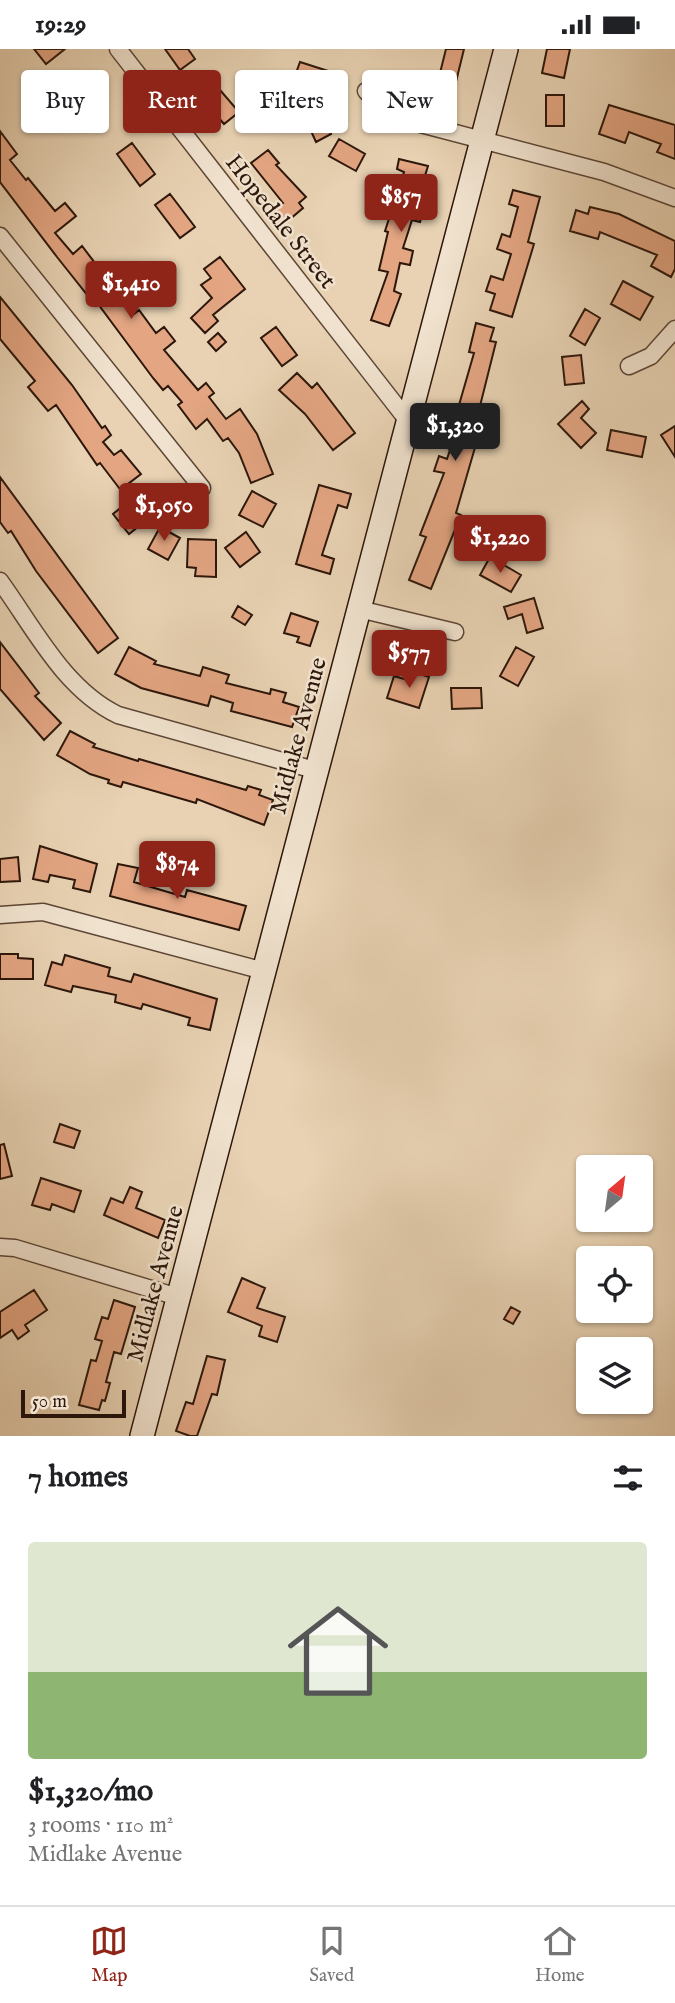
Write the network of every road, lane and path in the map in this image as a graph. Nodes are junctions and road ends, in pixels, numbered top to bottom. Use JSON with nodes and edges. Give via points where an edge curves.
{"nodes":[{"id":1,"x":118,"y":49,"type":"edge"},
{"id":2,"x":506,"y":49,"type":"edge"},
{"id":3,"x":457,"y":133,"type":"edge"},
{"id":4,"x":483,"y":140,"type":"junction"},
{"id":5,"x":675,"y":198,"type":"edge"},
{"id":6,"x":0,"y":236,"type":"edge"},
{"id":7,"x":675,"y":329,"type":"edge"},
{"id":8,"x":629,"y":366,"type":"dead end"},
{"id":9,"x":408,"y":421,"type":"junction"},
{"id":10,"x":202,"y":488,"type":"dead end"},
{"id":11,"x":0,"y":581,"type":"edge"},
{"id":12,"x":359,"y":609,"type":"junction"},
{"id":13,"x":455,"y":632,"type":"dead end"},
{"id":14,"x":318,"y":771,"type":"junction"},
{"id":15,"x":0,"y":915,"type":"edge"},
{"id":16,"x":264,"y":971,"type":"junction"},
{"id":17,"x":0,"y":1247,"type":"edge"},
{"id":18,"x":178,"y":1297,"type":"junction"},
{"id":19,"x":142,"y":1436,"type":"edge"}],
"edges":[{"from":1,"to":9,"type":"street","name":"Hopedale Street"},
{"from":2,"to":4,"type":"street","name":"Midlake Avenue"},
{"from":3,"to":4,"type":"street"},
{"from":4,"to":5,"type":"street","via":[[604,172]]},
{"from":4,"to":9,"type":"street","name":"Midlake Avenue"},
{"from":6,"to":10,"type":"street"},
{"from":7,"to":8,"type":"street","via":[[651,356]]},
{"from":9,"to":12,"type":"street","name":"Midlake Avenue"},
{"from":11,"to":14,"type":"street","via":[[76,687],[99,706]]},
{"from":12,"to":13,"type":"street"},
{"from":12,"to":14,"type":"street","name":"Midlake Avenue"},
{"from":14,"to":16,"type":"street","name":"Midlake Avenue"},
{"from":15,"to":16,"type":"street","via":[[43,912]]},
{"from":16,"to":18,"type":"street","name":"Midlake Avenue"},
{"from":17,"to":18,"type":"street"},
{"from":18,"to":19,"type":"street","name":"Midlake Avenue"}]}
